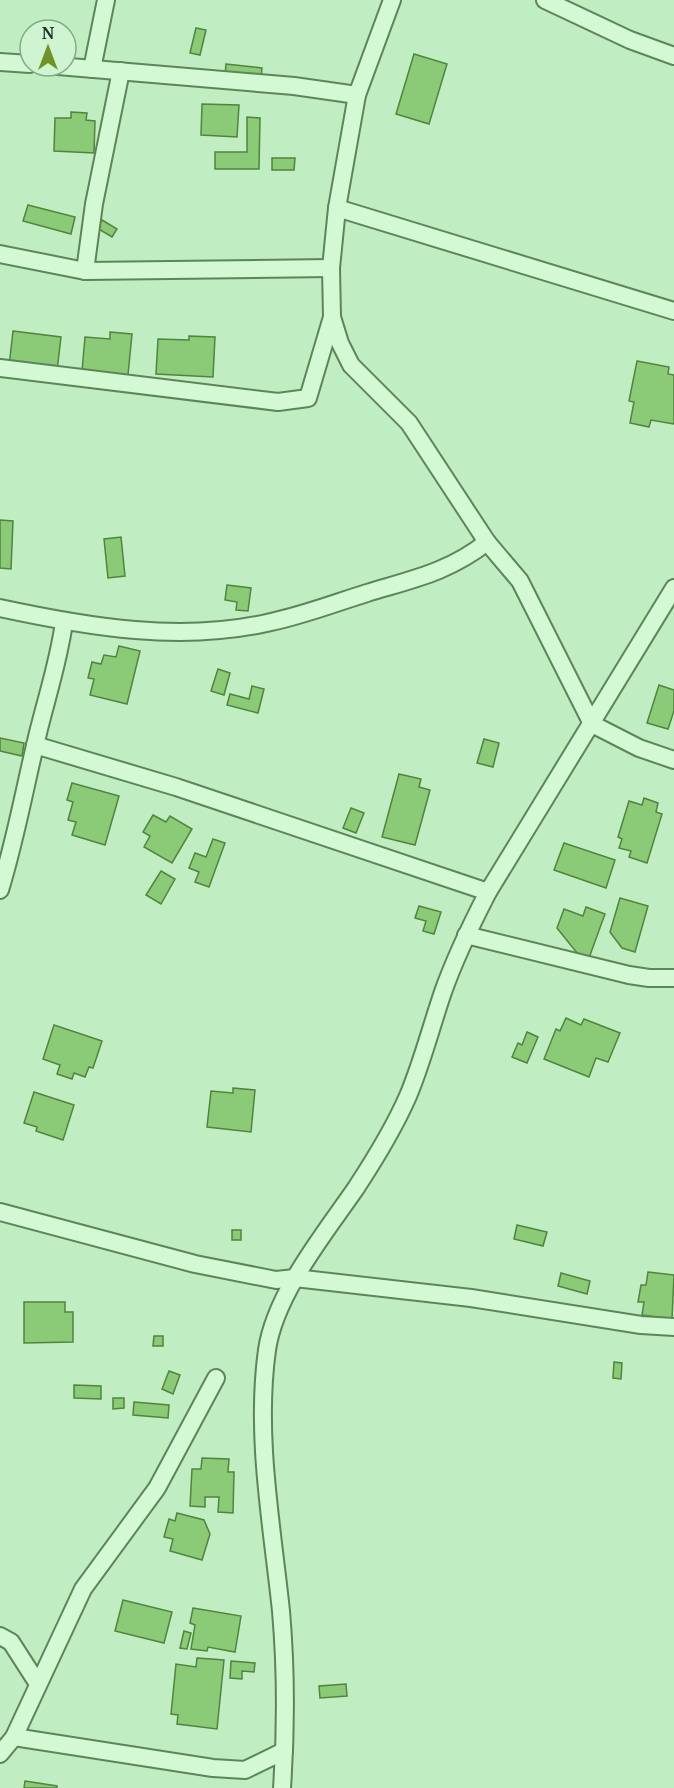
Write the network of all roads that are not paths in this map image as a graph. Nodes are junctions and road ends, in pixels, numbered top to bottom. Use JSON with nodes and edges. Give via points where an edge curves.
{"nodes":[{"id":1,"x":106,"y":0,"type":"edge"},
{"id":2,"x":393,"y":0,"type":"edge"},
{"id":3,"x":545,"y":0,"type":"edge"},
{"id":4,"x":674,"y":56,"type":"edge"},
{"id":5,"x":0,"y":62,"type":"edge"},
{"id":6,"x":18,"y":63,"type":"edge"},
{"id":7,"x":78,"y":68,"type":"edge"},
{"id":8,"x":92,"y":69,"type":"junction"},
{"id":9,"x":121,"y":71,"type":"junction"},
{"id":10,"x":357,"y":95,"type":"junction"},
{"id":11,"x":337,"y":208,"type":"junction"},
{"id":12,"x":0,"y":254,"type":"edge"},
{"id":13,"x":331,"y":268,"type":"junction"},
{"id":14,"x":85,"y":271,"type":"junction"},
{"id":15,"x":674,"y":311,"type":"edge"},
{"id":16,"x":332,"y":317,"type":"junction"},
{"id":17,"x":0,"y":368,"type":"edge"},
{"id":18,"x":487,"y":542,"type":"junction"},
{"id":19,"x":674,"y":588,"type":"edge"},
{"id":20,"x":0,"y":608,"type":"edge"},
{"id":21,"x":64,"y":622,"type":"junction"},
{"id":22,"x":592,"y":724,"type":"junction"},
{"id":23,"x":35,"y":745,"type":"junction"},
{"id":24,"x":674,"y":760,"type":"edge"},
{"id":25,"x":0,"y":890,"type":"edge"},
{"id":26,"x":488,"y":892,"type":"junction"},
{"id":27,"x":466,"y":935,"type":"junction"},
{"id":28,"x":674,"y":978,"type":"edge"},
{"id":29,"x":0,"y":1212,"type":"edge"},
{"id":30,"x":295,"y":1278,"type":"junction"},
{"id":31,"x":674,"y":1327,"type":"edge"},
{"id":32,"x":216,"y":1378,"type":"dead end"},
{"id":33,"x":0,"y":1636,"type":"edge"},
{"id":34,"x":38,"y":1684,"type":"junction"},
{"id":35,"x":14,"y":1737,"type":"junction"},
{"id":36,"x":284,"y":1751,"type":"junction"},
{"id":37,"x":0,"y":1754,"type":"edge"},
{"id":38,"x":282,"y":1788,"type":"edge"}],
"edges":[{"from":1,"to":8,"type":"street"},
{"from":2,"to":10,"type":"street"},
{"from":3,"to":4,"type":"street"},
{"from":5,"to":6,"type":"street"},
{"from":7,"to":8,"type":"street"},
{"from":8,"to":9,"type":"street"},
{"from":9,"to":10,"type":"street"},
{"from":9,"to":14,"type":"street","via":[[94,204]]},
{"from":10,"to":11,"type":"street"},
{"from":11,"to":13,"type":"street"},
{"from":11,"to":15,"type":"street"},
{"from":12,"to":14,"type":"street"},
{"from":13,"to":14,"type":"street"},
{"from":13,"to":16,"type":"street"},
{"from":16,"to":17,"type":"street","via":[[308,398],[298,401],[278,402]]},
{"from":16,"to":18,"type":"street","via":[[351,365],[409,423]]},
{"from":18,"to":21,"type":"street","via":[[435,574],[271,623],[165,633]]},
{"from":18,"to":22,"type":"street","via":[[520,581]]},
{"from":19,"to":22,"type":"street"},
{"from":20,"to":21,"type":"street"},
{"from":21,"to":23,"type":"street","via":[[55,674]]},
{"from":22,"to":24,"type":"street","via":[[639,748]]},
{"from":22,"to":26,"type":"street"},
{"from":23,"to":25,"type":"street"},
{"from":23,"to":26,"type":"street","via":[[176,787]]},
{"from":26,"to":27,"type":"street"},
{"from":27,"to":28,"type":"street","via":[[629,975]]},
{"from":27,"to":30,"type":"street","via":[[408,1095],[356,1188],[320,1235]]},
{"from":29,"to":30,"type":"street","via":[[195,1264],[276,1280]]},
{"from":30,"to":31,"type":"street"},
{"from":30,"to":36,"type":"street","via":[[268,1346],[264,1376],[265,1460],[281,1615]]},
{"from":32,"to":34,"type":"street","via":[[157,1488],[83,1589]]},
{"from":33,"to":34,"type":"street","via":[[11,1642]]},
{"from":34,"to":35,"type":"street"},
{"from":35,"to":36,"type":"street","via":[[201,1767],[245,1770]]},
{"from":35,"to":37,"type":"street"},
{"from":36,"to":38,"type":"street"}]}
